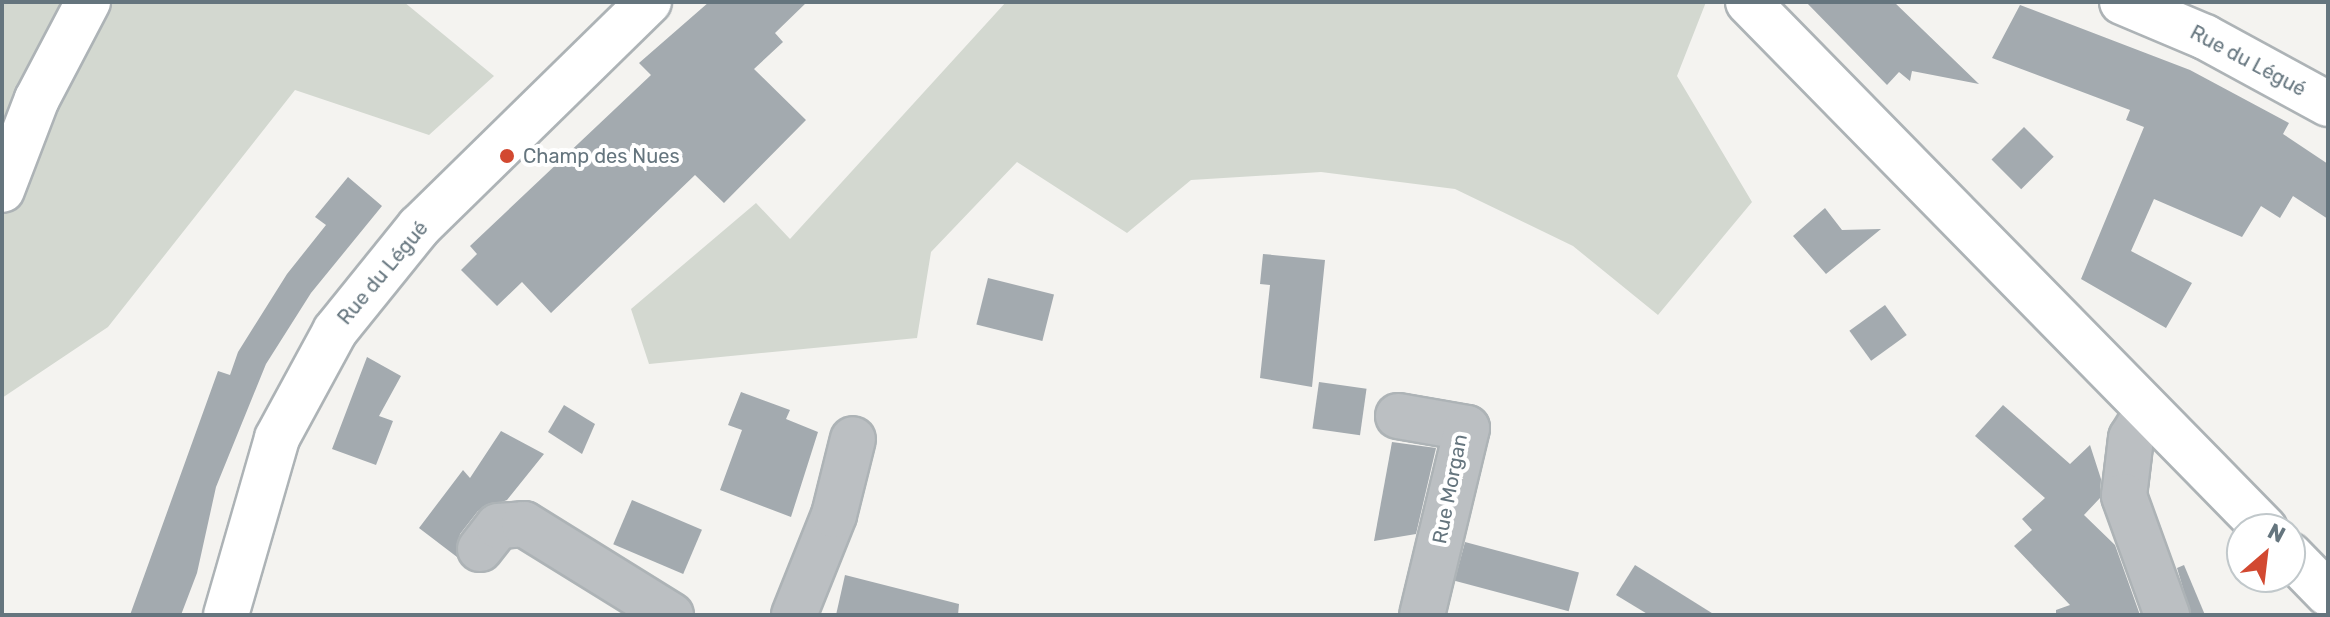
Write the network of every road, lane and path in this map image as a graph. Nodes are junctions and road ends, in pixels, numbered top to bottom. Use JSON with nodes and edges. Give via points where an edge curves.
{"nodes":[{"id":1,"x":88,"y":2,"type":"edge"},
{"id":2,"x":649,"y":2,"type":"edge"},
{"id":3,"x":1748,"y":2,"type":"edge"},
{"id":4,"x":2122,"y":2,"type":"edge"},
{"id":5,"x":2328,"y":104,"type":"edge"},
{"id":6,"x":2,"y":190,"type":"edge"},
{"id":7,"x":2148,"y":411,"type":"junction"},
{"id":8,"x":1398,"y":416,"type":"dead end"},
{"id":9,"x":853,"y":439,"type":"dead end"},
{"id":10,"x":2249,"y":513,"type":"edge"},
{"id":11,"x":480,"y":549,"type":"dead end"},
{"id":12,"x":2306,"y":571,"type":"edge"},
{"id":13,"x":2328,"y":594,"type":"edge"},
{"id":14,"x":1428,"y":614,"type":"edge"},
{"id":15,"x":226,"y":615,"type":"edge"},
{"id":16,"x":671,"y":615,"type":"edge"},
{"id":17,"x":794,"y":615,"type":"edge"},
{"id":18,"x":2167,"y":615,"type":"edge"}],
"edges":[{"from":1,"to":6,"type":"street","via":[[37,99]]},
{"from":2,"to":15,"type":"street","name":"Rue du Légué","via":[[419,227],[335,331],[277,438]]},
{"from":3,"to":7,"type":"street"},
{"from":4,"to":5,"type":"street","name":"Rue du Légué","via":[[2205,37]]},
{"from":7,"to":10,"type":"street"},
{"from":7,"to":18,"type":"street","via":[[2131,438],[2124,496]]},
{"from":8,"to":14,"type":"street","name":"Rue Morgan","via":[[1467,428]]},
{"from":9,"to":17,"type":"street","via":[[834,515]]},
{"from":11,"to":16,"type":"street","via":[[498,526],[524,524]]},
{"from":12,"to":13,"type":"street"}]}
